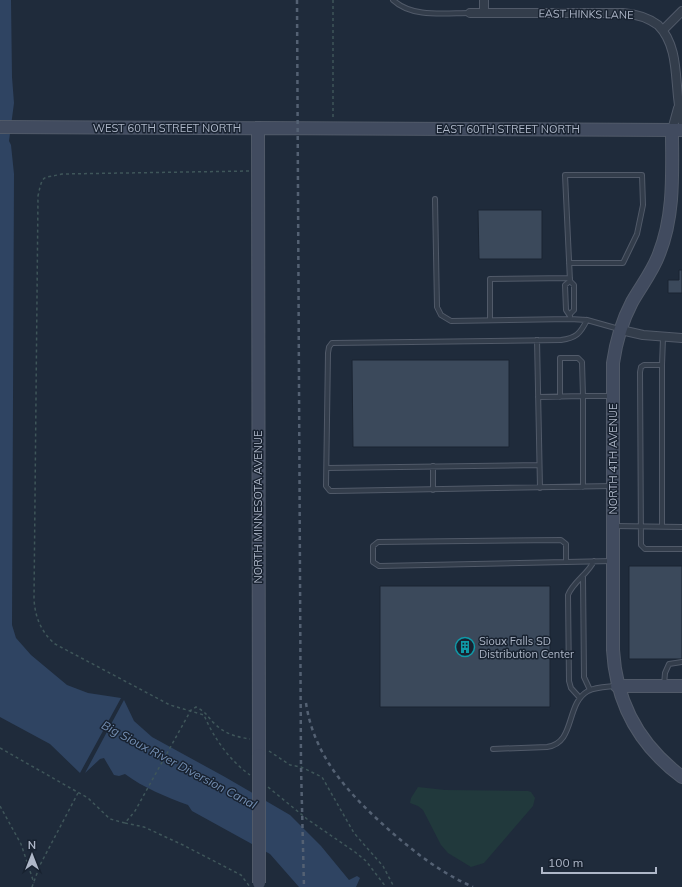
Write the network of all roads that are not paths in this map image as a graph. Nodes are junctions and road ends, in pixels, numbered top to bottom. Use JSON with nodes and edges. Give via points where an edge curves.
{"nodes":[{"id":1,"x":393,"y":0,"type":"edge"},
{"id":2,"x":484,"y":0,"type":"edge"},
{"id":3,"x":682,"y":11,"type":"edge"},
{"id":4,"x":470,"y":13,"type":"joint"},
{"id":5,"x":484,"y":13,"type":"junction"},
{"id":6,"x":663,"y":30,"type":"junction"},
{"id":7,"x":680,"y":62,"type":"edge"},
{"id":8,"x":678,"y":107,"type":"junction"},
{"id":9,"x":682,"y":121,"type":"edge"},
{"id":10,"x":0,"y":127,"type":"edge"},
{"id":11,"x":258,"y":128,"type":"junction"},
{"id":12,"x":333,"y":128,"type":"joint"},
{"id":13,"x":677,"y":130,"type":"edge"},
{"id":14,"x":435,"y":199,"type":"dead end"},
{"id":15,"x":569,"y":263,"type":"junction"},
{"id":16,"x":570,"y":279,"type":"junction"},
{"id":17,"x":570,"y":316,"type":"junction"},
{"id":18,"x":490,"y":320,"type":"junction"},
{"id":19,"x":587,"y":320,"type":"junction"},
{"id":20,"x":621,"y":330,"type":"junction"},
{"id":21,"x":663,"y":338,"type":"junction"},
{"id":22,"x":682,"y":338,"type":"edge"},
{"id":23,"x":537,"y":340,"type":"junction"},
{"id":24,"x":662,"y":365,"type":"junction"},
{"id":25,"x":583,"y":396,"type":"junction"},
{"id":26,"x":613,"y":396,"type":"junction"},
{"id":27,"x":538,"y":397,"type":"junction"},
{"id":28,"x":560,"y":397,"type":"junction"},
{"id":29,"x":539,"y":465,"type":"junction"},
{"id":30,"x":433,"y":466,"type":"junction"},
{"id":31,"x":326,"y":468,"type":"junction"},
{"id":32,"x":613,"y":486,"type":"junction"},
{"id":33,"x":582,"y":487,"type":"junction"},
{"id":34,"x":540,"y":488,"type":"junction"},
{"id":35,"x":433,"y":490,"type":"junction"},
{"id":36,"x":613,"y":526,"type":"junction"},
{"id":37,"x":642,"y":526,"type":"junction"},
{"id":38,"x":662,"y":526,"type":"junction"},
{"id":39,"x":682,"y":527,"type":"edge"},
{"id":40,"x":682,"y":549,"type":"edge"},
{"id":41,"x":594,"y":561,"type":"junction"},
{"id":42,"x":613,"y":561,"type":"junction"},
{"id":43,"x":566,"y":562,"type":"junction"},
{"id":44,"x":583,"y":577,"type":"junction"},
{"id":45,"x":682,"y":662,"type":"edge"},
{"id":46,"x":617,"y":686,"type":"junction"},
{"id":47,"x":664,"y":686,"type":"junction"},
{"id":48,"x":682,"y":686,"type":"edge"},
{"id":49,"x":590,"y":690,"type":"junction"},
{"id":50,"x":580,"y":698,"type":"junction"},
{"id":51,"x":493,"y":749,"type":"dead end"},
{"id":52,"x":682,"y":777,"type":"edge"},
{"id":53,"x":256,"y":886,"type":"edge"}],
"edges":[{"from":1,"to":4,"type":"lane","via":[[410,10],[427,13]]},
{"from":2,"to":5,"type":"street"},
{"from":3,"to":6,"type":"street"},
{"from":4,"to":5,"type":"street","name":"EAST HINKS LANE"},
{"from":5,"to":6,"type":"street","name":"EAST HINKS LANE","via":[[634,14],[653,21]]},
{"from":6,"to":7,"type":"street","name":"EAST HINKS LANE","via":[[673,42]]},
{"from":7,"to":8,"type":"street","name":"EAST HINKS LANE"},
{"from":8,"to":9,"type":"street","name":"EAST HINKS LANE"},
{"from":8,"to":13,"type":"street","name":"EAST HINKS LANE"},
{"from":10,"to":11,"type":"main road","name":"WEST 60TH STREET NORTH"},
{"from":11,"to":12,"type":"main road","name":"WEST 60TH STREET NORTH"},
{"from":11,"to":53,"type":"main road","name":"NORTH MINNESOTA AVENUE","bridge":true,"via":[[260,741]]},
{"from":12,"to":13,"type":"main road","name":"EAST 60TH STREET NORTH"},
{"from":13,"to":20,"type":"main road","name":"NORTH 4TH AVENUE","via":[[668,228],[659,255],[632,303]]},
{"from":14,"to":18,"type":"lane","via":[[437,307],[441,316],[451,321]]},
{"from":15,"to":15,"type":"lane","via":[[565,175],[642,175],[643,206],[637,234],[623,263]]},
{"from":15,"to":16,"type":"lane"},
{"from":16,"to":17,"type":"lane","via":[[574,285],[574,310]]},
{"from":16,"to":17,"type":"lane","via":[[566,285],[566,310]]},
{"from":16,"to":18,"type":"lane","via":[[490,279]]},
{"from":17,"to":18,"type":"lane"},
{"from":17,"to":19,"type":"lane"},
{"from":19,"to":20,"type":"lane"},
{"from":19,"to":23,"type":"lane","via":[[574,338]]},
{"from":20,"to":21,"type":"street"},
{"from":20,"to":26,"type":"main road","name":"NORTH 4TH AVENUE","via":[[613,363]]},
{"from":21,"to":22,"type":"street"},
{"from":21,"to":24,"type":"lane"},
{"from":23,"to":27,"type":"lane"},
{"from":23,"to":31,"type":"lane","via":[[332,343],[328,353]]},
{"from":24,"to":37,"type":"lane","via":[[640,367]]},
{"from":24,"to":38,"type":"lane"},
{"from":25,"to":26,"type":"lane"},
{"from":25,"to":28,"type":"lane"},
{"from":25,"to":28,"type":"lane","via":[[581,360],[560,358]]},
{"from":25,"to":33,"type":"lane"},
{"from":26,"to":32,"type":"main road","name":"NORTH 4TH AVENUE"},
{"from":27,"to":28,"type":"lane"},
{"from":27,"to":29,"type":"lane"},
{"from":29,"to":30,"type":"lane"},
{"from":29,"to":34,"type":"lane"},
{"from":30,"to":31,"type":"lane"},
{"from":30,"to":35,"type":"lane"},
{"from":31,"to":35,"type":"lane","via":[[326,486],[330,491]]},
{"from":32,"to":33,"type":"lane"},
{"from":32,"to":36,"type":"main road","name":"NORTH 4TH AVENUE"},
{"from":33,"to":34,"type":"lane"},
{"from":34,"to":35,"type":"lane"},
{"from":36,"to":37,"type":"lane"},
{"from":36,"to":42,"type":"main road","name":"NORTH 4TH AVENUE"},
{"from":37,"to":38,"type":"lane"},
{"from":37,"to":40,"type":"lane","via":[[644,549]]},
{"from":38,"to":39,"type":"lane"},
{"from":41,"to":42,"type":"lane"},
{"from":41,"to":43,"type":"lane"},
{"from":41,"to":44,"type":"lane"},
{"from":42,"to":46,"type":"main road","name":"NORTH 4TH AVENUE","via":[[613,650]]},
{"from":43,"to":43,"type":"lane","via":[[379,566],[373,562],[373,546],[378,542],[561,540],[566,544]]},
{"from":44,"to":49,"type":"lane","via":[[584,677]]},
{"from":44,"to":50,"type":"lane","via":[[568,596],[569,681],[571,688]]},
{"from":45,"to":47,"type":"lane","via":[[669,664]]},
{"from":46,"to":47,"type":"main road"},
{"from":46,"to":49,"type":"lane"},
{"from":46,"to":52,"type":"main road","name":"NORTH 4TH AVENUE","via":[[629,715],[644,740]]},
{"from":47,"to":48,"type":"main road"},
{"from":49,"to":50,"type":"lane"},
{"from":50,"to":51,"type":"lane","via":[[565,737],[555,745]]}]}
